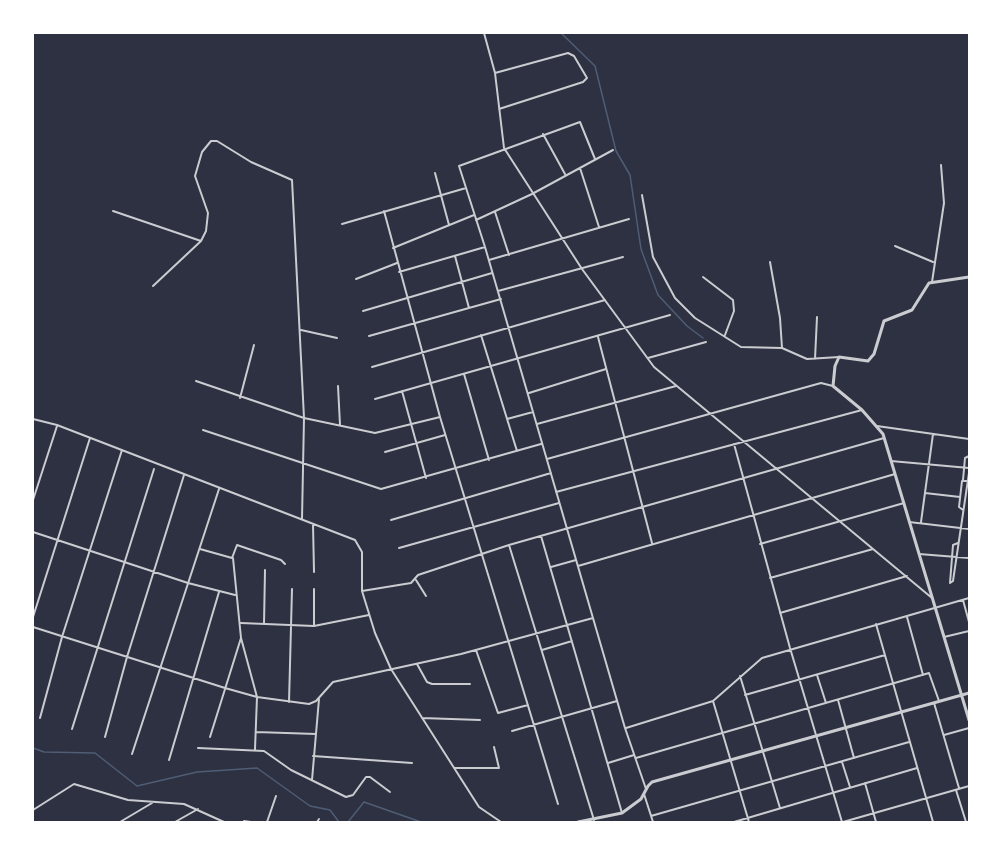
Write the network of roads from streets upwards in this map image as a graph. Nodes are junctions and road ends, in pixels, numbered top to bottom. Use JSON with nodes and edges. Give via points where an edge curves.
{"nodes":[{"id":1,"x":484,"y":33,"type":"edge"},
{"id":2,"x":495,"y":74,"type":"junction"},
{"id":3,"x":498,"y":109,"type":"junction"},
{"id":4,"x":543,"y":134,"type":"junction"},
{"id":5,"x":504,"y":148,"type":"junction"},
{"id":6,"x":613,"y":150,"type":"dead end"},
{"id":7,"x":595,"y":159,"type":"junction"},
{"id":8,"x":941,"y":165,"type":"dead end"},
{"id":9,"x":580,"y":168,"type":"junction"},
{"id":10,"x":435,"y":173,"type":"dead end"},
{"id":11,"x":565,"y":175,"type":"junction"},
{"id":12,"x":466,"y":188,"type":"junction"},
{"id":13,"x":532,"y":194,"type":"junction"},
{"id":14,"x":642,"y":195,"type":"dead end"},
{"id":15,"x":442,"y":196,"type":"junction"},
{"id":16,"x":113,"y":211,"type":"dead end"},
{"id":17,"x":495,"y":211,"type":"junction"},
{"id":18,"x":384,"y":212,"type":"junction"},
{"id":19,"x":475,"y":215,"type":"junction"},
{"id":20,"x":629,"y":219,"type":"dead end"},
{"id":21,"x":476,"y":220,"type":"junction"},
{"id":22,"x":342,"y":224,"type":"dead end"},
{"id":23,"x":449,"y":225,"type":"junction"},
{"id":24,"x":599,"y":227,"type":"junction"},
{"id":25,"x":564,"y":238,"type":"junction"},
{"id":26,"x":201,"y":241,"type":"junction"},
{"id":27,"x":895,"y":246,"type":"dead end"},
{"id":28,"x":485,"y":247,"type":"junction"},
{"id":29,"x":393,"y":248,"type":"junction"},
{"id":30,"x":509,"y":255,"type":"junction"},
{"id":31,"x":455,"y":256,"type":"junction"},
{"id":32,"x":623,"y":257,"type":"dead end"},
{"id":33,"x":489,"y":260,"type":"junction"},
{"id":34,"x":770,"y":262,"type":"dead end"},
{"id":35,"x":933,"y":262,"type":"junction"},
{"id":36,"x":397,"y":263,"type":"junction"},
{"id":37,"x":582,"y":269,"type":"junction"},
{"id":38,"x":399,"y":272,"type":"junction"},
{"id":39,"x":492,"y":273,"type":"junction"},
{"id":40,"x":703,"y":277,"type":"dead end"},
{"id":41,"x":969,"y":277,"type":"edge"},
{"id":42,"x":356,"y":279,"type":"dead end"},
{"id":43,"x":932,"y":282,"type":"junction"},
{"id":44,"x":461,"y":283,"type":"junction"},
{"id":45,"x":153,"y":285,"type":"dead end"},
{"id":46,"x":498,"y":291,"type":"junction"},
{"id":47,"x":406,"y":299,"type":"junction"},
{"id":48,"x":501,"y":299,"type":"junction"},
{"id":49,"x":604,"y":300,"type":"junction"},
{"id":50,"x":469,"y":308,"type":"junction"},
{"id":51,"x":363,"y":311,"type":"dead end"},
{"id":52,"x":670,"y":315,"type":"dead end"},
{"id":53,"x":817,"y":317,"type":"dead end"},
{"id":54,"x":413,"y":324,"type":"junction"},
{"id":55,"x":508,"y":326,"type":"junction"},
{"id":56,"x":626,"y":328,"type":"junction"},
{"id":57,"x":301,"y":330,"type":"junction"},
{"id":58,"x":481,"y":335,"type":"junction"},
{"id":59,"x":369,"y":336,"type":"dead end"},
{"id":60,"x":724,"y":336,"type":"junction"},
{"id":61,"x":598,"y":337,"type":"junction"},
{"id":62,"x":337,"y":338,"type":"dead end"},
{"id":63,"x":706,"y":342,"type":"dead end"},
{"id":64,"x":254,"y":345,"type":"dead end"},
{"id":65,"x":782,"y":348,"type":"junction"},
{"id":66,"x":422,"y":353,"type":"junction"},
{"id":67,"x":839,"y":357,"type":"junction"},
{"id":68,"x":648,"y":358,"type":"junction"},
{"id":69,"x":815,"y":358,"type":"junction"},
{"id":70,"x":517,"y":359,"type":"junction"},
{"id":71,"x":491,"y":366,"type":"junction"},
{"id":72,"x":372,"y":367,"type":"dead end"},
{"id":73,"x":606,"y":369,"type":"junction"},
{"id":74,"x":464,"y":373,"type":"junction"},
{"id":75,"x":196,"y":381,"type":"dead end"},
{"id":76,"x":430,"y":382,"type":"junction"},
{"id":77,"x":338,"y":386,"type":"dead end"},
{"id":78,"x":676,"y":386,"type":"junction"},
{"id":79,"x":833,"y":386,"type":"junction"},
{"id":80,"x":402,"y":392,"type":"junction"},
{"id":81,"x":528,"y":393,"type":"junction"},
{"id":82,"x":240,"y":398,"type":"junction"},
{"id":83,"x":375,"y":399,"type":"dead end"},
{"id":84,"x":615,"y":402,"type":"junction"},
{"id":85,"x":862,"y":410,"type":"junction"},
{"id":86,"x":533,"y":412,"type":"junction"},
{"id":87,"x":711,"y":413,"type":"junction"},
{"id":88,"x":440,"y":417,"type":"junction"},
{"id":89,"x":304,"y":418,"type":"junction"},
{"id":90,"x":33,"y":419,"type":"edge"},
{"id":91,"x":507,"y":419,"type":"junction"},
{"id":92,"x":536,"y":424,"type":"junction"},
{"id":93,"x":57,"y":425,"type":"junction"},
{"id":94,"x":340,"y":425,"type":"junction"},
{"id":95,"x":411,"y":425,"type":"junction"},
{"id":96,"x":878,"y":426,"type":"junction"},
{"id":97,"x":203,"y":430,"type":"dead end"},
{"id":98,"x":933,"y":434,"type":"junction"},
{"id":99,"x":445,"y":435,"type":"junction"},
{"id":100,"x":90,"y":438,"type":"junction"},
{"id":101,"x":624,"y":438,"type":"junction"},
{"id":102,"x":884,"y":438,"type":"junction"},
{"id":103,"x":969,"y":439,"type":"edge"},
{"id":104,"x":746,"y":441,"type":"junction"},
{"id":105,"x":417,"y":442,"type":"junction"},
{"id":106,"x":542,"y":444,"type":"junction"},
{"id":107,"x":734,"y":444,"type":"junction"},
{"id":108,"x":122,"y":450,"type":"junction"},
{"id":109,"x":385,"y":452,"type":"dead end"},
{"id":110,"x":518,"y":452,"type":"junction"},
{"id":111,"x":969,"y":456,"type":"edge"},
{"id":112,"x":547,"y":459,"type":"junction"},
{"id":113,"x":489,"y":460,"type":"junction"},
{"id":114,"x":891,"y":461,"type":"junction"},
{"id":115,"x":929,"y":463,"type":"junction"},
{"id":116,"x":304,"y":464,"type":"junction"},
{"id":117,"x":964,"y":467,"type":"junction"},
{"id":118,"x":775,"y":468,"type":"junction"},
{"id":119,"x":969,"y":468,"type":"edge"},
{"id":120,"x":154,"y":469,"type":"dead end"},
{"id":121,"x":456,"y":470,"type":"junction"},
{"id":122,"x":633,"y":470,"type":"junction"},
{"id":123,"x":551,"y":473,"type":"junction"},
{"id":124,"x":969,"y":473,"type":"edge"},
{"id":125,"x":895,"y":474,"type":"junction"},
{"id":126,"x":184,"y":475,"type":"junction"},
{"id":127,"x":426,"y":478,"type":"junction"},
{"id":128,"x":742,"y":479,"type":"junction"},
{"id":129,"x":962,"y":481,"type":"junction"},
{"id":130,"x":968,"y":481,"type":"edge"},
{"id":131,"x":219,"y":489,"type":"junction"},
{"id":132,"x":555,"y":492,"type":"junction"},
{"id":133,"x":925,"y":493,"type":"junction"},
{"id":134,"x":960,"y":497,"type":"junction"},
{"id":135,"x":811,"y":498,"type":"junction"},
{"id":136,"x":967,"y":498,"type":"edge"},
{"id":137,"x":464,"y":499,"type":"junction"},
{"id":138,"x":33,"y":500,"type":"edge"},
{"id":139,"x":904,"y":502,"type":"junction"},
{"id":140,"x":560,"y":503,"type":"junction"},
{"id":141,"x":643,"y":508,"type":"junction"},
{"id":142,"x":963,"y":510,"type":"junction"},
{"id":143,"x":752,"y":514,"type":"junction"},
{"id":144,"x":302,"y":519,"type":"junction"},
{"id":145,"x":391,"y":519,"type":"dead end"},
{"id":146,"x":840,"y":522,"type":"junction"},
{"id":147,"x":909,"y":522,"type":"junction"},
{"id":148,"x":921,"y":522,"type":"junction"},
{"id":149,"x":313,"y":524,"type":"junction"},
{"id":150,"x":473,"y":526,"type":"junction"},
{"id":151,"x":960,"y":528,"type":"junction"},
{"id":152,"x":567,"y":529,"type":"junction"},
{"id":153,"x":969,"y":529,"type":"edge"},
{"id":154,"x":33,"y":532,"type":"edge"},
{"id":155,"x":541,"y":536,"type":"junction"},
{"id":156,"x":57,"y":540,"type":"junction"},
{"id":157,"x":958,"y":543,"type":"junction"},
{"id":158,"x":652,"y":544,"type":"junction"},
{"id":159,"x":760,"y":544,"type":"junction"},
{"id":160,"x":509,"y":545,"type":"junction"},
{"id":161,"x":399,"y":548,"type":"dead end"},
{"id":162,"x":200,"y":549,"type":"junction"},
{"id":163,"x":873,"y":549,"type":"junction"},
{"id":164,"x":90,"y":552,"type":"junction"},
{"id":165,"x":481,"y":554,"type":"junction"},
{"id":166,"x":919,"y":554,"type":"junction"},
{"id":167,"x":951,"y":556,"type":"junction"},
{"id":168,"x":957,"y":557,"type":"junction"},
{"id":169,"x":233,"y":558,"type":"junction"},
{"id":170,"x":969,"y":558,"type":"edge"},
{"id":171,"x":576,"y":560,"type":"junction"},
{"id":172,"x":123,"y":562,"type":"junction"},
{"id":173,"x":285,"y":564,"type":"dead end"},
{"id":174,"x":578,"y":566,"type":"junction"},
{"id":175,"x":550,"y":567,"type":"junction"},
{"id":176,"x":265,"y":570,"type":"dead end"},
{"id":177,"x":155,"y":572,"type":"junction"},
{"id":178,"x":314,"y":572,"type":"dead end"},
{"id":179,"x":907,"y":576,"type":"junction"},
{"id":180,"x":770,"y":578,"type":"junction"},
{"id":181,"x":416,"y":580,"type":"junction"},
{"id":182,"x":188,"y":583,"type":"junction"},
{"id":183,"x":291,"y":589,"type":"dead end"},
{"id":184,"x":314,"y":589,"type":"dead end"},
{"id":185,"x":362,"y":591,"type":"junction"},
{"id":186,"x":219,"y":592,"type":"junction"},
{"id":187,"x":235,"y":595,"type":"junction"},
{"id":188,"x":426,"y":596,"type":"dead end"},
{"id":189,"x":933,"y":598,"type":"junction"},
{"id":190,"x":969,"y":598,"type":"edge"},
{"id":191,"x":963,"y":600,"type":"junction"},
{"id":192,"x":936,"y":609,"type":"junction"},
{"id":193,"x":780,"y":613,"type":"junction"},
{"id":194,"x":369,"y":615,"type":"junction"},
{"id":195,"x":33,"y":616,"type":"edge"},
{"id":196,"x":907,"y":616,"type":"junction"},
{"id":197,"x":593,"y":618,"type":"junction"},
{"id":198,"x":969,"y":622,"type":"edge"},
{"id":199,"x":240,"y":623,"type":"junction"},
{"id":200,"x":264,"y":624,"type":"junction"},
{"id":201,"x":568,"y":624,"type":"junction"},
{"id":202,"x":876,"y":624,"type":"junction"},
{"id":203,"x":290,"y":625,"type":"junction"},
{"id":204,"x":314,"y":626,"type":"junction"},
{"id":205,"x":33,"y":627,"type":"edge"},
{"id":206,"x":969,"y":631,"type":"edge"},
{"id":207,"x":537,"y":632,"type":"junction"},
{"id":208,"x":62,"y":637,"type":"junction"},
{"id":209,"x":944,"y":637,"type":"junction"},
{"id":210,"x":241,"y":638,"type":"junction"},
{"id":211,"x":572,"y":641,"type":"junction"},
{"id":212,"x":507,"y":642,"type":"junction"},
{"id":213,"x":96,"y":647,"type":"junction"},
{"id":214,"x":790,"y":648,"type":"junction"},
{"id":215,"x":476,"y":650,"type":"junction"},
{"id":216,"x":542,"y":650,"type":"junction"},
{"id":217,"x":885,"y":655,"type":"junction"},
{"id":218,"x":127,"y":657,"type":"junction"},
{"id":219,"x":417,"y":664,"type":"junction"},
{"id":220,"x":160,"y":667,"type":"junction"},
{"id":221,"x":391,"y":669,"type":"junction"},
{"id":222,"x":817,"y":675,"type":"junction"},
{"id":223,"x":923,"y":675,"type":"junction"},
{"id":224,"x":740,"y":676,"type":"junction"},
{"id":225,"x":192,"y":677,"type":"junction"},
{"id":226,"x":799,"y":680,"type":"junction"},
{"id":227,"x":894,"y":683,"type":"junction"},
{"id":228,"x":470,"y":684,"type":"dead end"},
{"id":229,"x":225,"y":688,"type":"junction"},
{"id":230,"x":969,"y":693,"type":"edge"},
{"id":231,"x":745,"y":695,"type":"junction"},
{"id":232,"x":962,"y":695,"type":"junction"},
{"id":233,"x":257,"y":696,"type":"junction"},
{"id":234,"x":319,"y":699,"type":"junction"},
{"id":235,"x":838,"y":700,"type":"junction"},
{"id":236,"x":617,"y":701,"type":"junction"},
{"id":237,"x":713,"y":701,"type":"junction"},
{"id":238,"x":939,"y":701,"type":"junction"},
{"id":239,"x":289,"y":702,"type":"junction"},
{"id":240,"x":934,"y":703,"type":"junction"},
{"id":241,"x":826,"y":704,"type":"junction"},
{"id":242,"x":528,"y":705,"type":"junction"},
{"id":243,"x":590,"y":708,"type":"junction"},
{"id":244,"x":808,"y":708,"type":"junction"},
{"id":245,"x":902,"y":712,"type":"junction"},
{"id":246,"x":562,"y":717,"type":"junction"},
{"id":247,"x":40,"y":718,"type":"dead end"},
{"id":248,"x":422,"y":718,"type":"junction"},
{"id":249,"x":480,"y":720,"type":"dead end"},
{"id":250,"x":969,"y":720,"type":"edge"},
{"id":251,"x":535,"y":724,"type":"junction"},
{"id":252,"x":753,"y":724,"type":"junction"},
{"id":253,"x":625,"y":728,"type":"junction"},
{"id":254,"x":847,"y":728,"type":"junction"},
{"id":255,"x":969,"y":728,"type":"edge"},
{"id":256,"x":72,"y":729,"type":"dead end"},
{"id":257,"x":512,"y":731,"type":"dead end"},
{"id":258,"x":255,"y":732,"type":"junction"},
{"id":259,"x":316,"y":734,"type":"junction"},
{"id":260,"x":723,"y":734,"type":"junction"},
{"id":261,"x":944,"y":735,"type":"junction"},
{"id":262,"x":816,"y":736,"type":"junction"},
{"id":263,"x":105,"y":737,"type":"dead end"},
{"id":264,"x":210,"y":737,"type":"dead end"},
{"id":265,"x":909,"y":742,"type":"junction"},
{"id":266,"x":494,"y":747,"type":"dead end"},
{"id":267,"x":198,"y":748,"type":"dead end"},
{"id":268,"x":255,"y":749,"type":"junction"},
{"id":269,"x":762,"y":752,"type":"junction"},
{"id":270,"x":132,"y":754,"type":"dead end"},
{"id":271,"x":313,"y":756,"type":"junction"},
{"id":272,"x":634,"y":757,"type":"junction"},
{"id":273,"x":855,"y":758,"type":"junction"},
{"id":274,"x":169,"y":760,"type":"dead end"},
{"id":275,"x":732,"y":761,"type":"junction"},
{"id":276,"x":842,"y":762,"type":"junction"},
{"id":277,"x":412,"y":763,"type":"dead end"},
{"id":278,"x":607,"y":763,"type":"junction"},
{"id":279,"x":825,"y":765,"type":"junction"},
{"id":280,"x":454,"y":768,"type":"junction"},
{"id":281,"x":916,"y":768,"type":"junction"},
{"id":282,"x":312,"y":780,"type":"junction"},
{"id":283,"x":771,"y":780,"type":"junction"},
{"id":284,"x":865,"y":783,"type":"junction"},
{"id":285,"x":969,"y":786,"type":"edge"},
{"id":286,"x":850,"y":787,"type":"junction"},
{"id":287,"x":957,"y":789,"type":"junction"},
{"id":288,"x":645,"y":791,"type":"junction"},
{"id":289,"x":740,"y":791,"type":"junction"},
{"id":290,"x":390,"y":792,"type":"dead end"},
{"id":291,"x":833,"y":792,"type":"junction"},
{"id":292,"x":276,"y":796,"type":"dead end"},
{"id":293,"x":926,"y":798,"type":"junction"},
{"id":294,"x":152,"y":803,"type":"junction"},
{"id":295,"x":558,"y":804,"type":"dead end"},
{"id":296,"x":780,"y":808,"type":"junction"},
{"id":297,"x":198,"y":809,"type":"junction"},
{"id":298,"x":33,"y":810,"type":"edge"},
{"id":299,"x":622,"y":813,"type":"junction"},
{"id":300,"x":874,"y":814,"type":"junction"},
{"id":301,"x":651,"y":816,"type":"junction"},
{"id":302,"x":747,"y":818,"type":"junction"},
{"id":303,"x":594,"y":820,"type":"junction"},
{"id":304,"x":967,"y":820,"type":"edge"},
{"id":305,"x":243,"y":821,"type":"edge"},
{"id":306,"x":120,"y":822,"type":"edge"},
{"id":307,"x":175,"y":822,"type":"edge"},
{"id":308,"x":224,"y":822,"type":"edge"},
{"id":309,"x":234,"y":822,"type":"edge"},
{"id":310,"x":250,"y":822,"type":"edge"},
{"id":311,"x":267,"y":822,"type":"edge"},
{"id":312,"x":501,"y":822,"type":"edge"},
{"id":313,"x":579,"y":822,"type":"edge"},
{"id":314,"x":653,"y":822,"type":"edge"},
{"id":315,"x":734,"y":822,"type":"edge"},
{"id":316,"x":749,"y":822,"type":"edge"},
{"id":317,"x":842,"y":822,"type":"edge"},
{"id":318,"x":876,"y":822,"type":"edge"},
{"id":319,"x":933,"y":822,"type":"edge"}],
"edges":[{"from":1,"to":2,"type":"street"},
{"from":2,"to":3,"type":"street"},
{"from":2,"to":3,"type":"street","via":[[568,53],[587,78]]},
{"from":3,"to":5,"type":"street"},
{"from":4,"to":5,"type":"street"},
{"from":4,"to":7,"type":"street","via":[[580,122]]},
{"from":4,"to":11,"type":"street"},
{"from":5,"to":12,"type":"street","via":[[459,166]]},
{"from":5,"to":13,"type":"street"},
{"from":6,"to":7,"type":"street"},
{"from":7,"to":9,"type":"street"},
{"from":8,"to":35,"type":"street","via":[[944,203]]},
{"from":9,"to":11,"type":"street"},
{"from":9,"to":24,"type":"street"},
{"from":10,"to":15,"type":"street"},
{"from":11,"to":13,"type":"street"},
{"from":12,"to":15,"type":"street"},
{"from":12,"to":19,"type":"street"},
{"from":13,"to":17,"type":"street"},
{"from":13,"to":25,"type":"street"},
{"from":14,"to":60,"type":"street","via":[[653,257],[660,274],[685,309]]},
{"from":15,"to":18,"type":"street"},
{"from":15,"to":23,"type":"street"},
{"from":16,"to":26,"type":"street"},
{"from":17,"to":21,"type":"street"},
{"from":17,"to":30,"type":"street"},
{"from":18,"to":22,"type":"street"},
{"from":18,"to":29,"type":"street"},
{"from":19,"to":21,"type":"street"},
{"from":19,"to":23,"type":"street"},
{"from":20,"to":24,"type":"street"},
{"from":21,"to":28,"type":"street"},
{"from":23,"to":29,"type":"street"},
{"from":24,"to":25,"type":"street"},
{"from":25,"to":30,"type":"street"},
{"from":25,"to":37,"type":"street"},
{"from":26,"to":45,"type":"street"},
{"from":26,"to":57,"type":"street","via":[[209,216],[196,173],[202,152],[211,141],[218,141],[251,162],[292,180]]},
{"from":27,"to":35,"type":"street"},
{"from":28,"to":31,"type":"street"},
{"from":28,"to":33,"type":"street"},
{"from":29,"to":36,"type":"street"},
{"from":30,"to":33,"type":"street"},
{"from":31,"to":38,"type":"street"},
{"from":31,"to":44,"type":"street"},
{"from":32,"to":37,"type":"street"},
{"from":33,"to":39,"type":"street"},
{"from":34,"to":65,"type":"street"},
{"from":35,"to":43,"type":"street"},
{"from":36,"to":38,"type":"street"},
{"from":36,"to":42,"type":"street"},
{"from":37,"to":46,"type":"street"},
{"from":37,"to":49,"type":"street"},
{"from":38,"to":47,"type":"street"},
{"from":39,"to":44,"type":"street"},
{"from":39,"to":46,"type":"street"},
{"from":40,"to":60,"type":"street","via":[[734,300]]},
{"from":41,"to":43,"type":"street"},
{"from":43,"to":67,"type":"street","via":[[912,310],[884,321],[868,361]]},
{"from":44,"to":47,"type":"street"},
{"from":44,"to":50,"type":"street"},
{"from":46,"to":48,"type":"street"},
{"from":47,"to":51,"type":"street"},
{"from":47,"to":54,"type":"street"},
{"from":48,"to":50,"type":"street"},
{"from":48,"to":55,"type":"street"},
{"from":49,"to":55,"type":"street"},
{"from":49,"to":56,"type":"street"},
{"from":50,"to":54,"type":"street"},
{"from":52,"to":56,"type":"street"},
{"from":53,"to":69,"type":"street"},
{"from":54,"to":59,"type":"street"},
{"from":54,"to":66,"type":"street"},
{"from":55,"to":58,"type":"street"},
{"from":55,"to":70,"type":"street"},
{"from":56,"to":61,"type":"street"},
{"from":56,"to":68,"type":"street"},
{"from":57,"to":62,"type":"street"},
{"from":57,"to":89,"type":"street"},
{"from":58,"to":66,"type":"street"},
{"from":58,"to":71,"type":"street"},
{"from":60,"to":65,"type":"street","via":[[741,346]]},
{"from":61,"to":70,"type":"street"},
{"from":61,"to":73,"type":"street"},
{"from":63,"to":68,"type":"street"},
{"from":64,"to":82,"type":"street"},
{"from":65,"to":69,"type":"street","via":[[798,356]]},
{"from":66,"to":72,"type":"street"},
{"from":66,"to":76,"type":"street"},
{"from":67,"to":69,"type":"street"},
{"from":67,"to":79,"type":"street"},
{"from":68,"to":78,"type":"street"},
{"from":70,"to":71,"type":"street"},
{"from":70,"to":81,"type":"street"},
{"from":71,"to":74,"type":"street"},
{"from":71,"to":91,"type":"street"},
{"from":73,"to":81,"type":"street"},
{"from":73,"to":84,"type":"street"},
{"from":74,"to":76,"type":"street"},
{"from":74,"to":113,"type":"street"},
{"from":75,"to":82,"type":"street"},
{"from":76,"to":80,"type":"street"},
{"from":76,"to":88,"type":"street"},
{"from":77,"to":94,"type":"street"},
{"from":78,"to":84,"type":"street"},
{"from":78,"to":87,"type":"street"},
{"from":79,"to":85,"type":"street"},
{"from":79,"to":87,"type":"street","via":[[821,383]]},
{"from":80,"to":83,"type":"street"},
{"from":80,"to":95,"type":"street"},
{"from":81,"to":86,"type":"street"},
{"from":82,"to":89,"type":"street"},
{"from":84,"to":92,"type":"street"},
{"from":84,"to":101,"type":"street"},
{"from":85,"to":96,"type":"street"},
{"from":85,"to":104,"type":"street"},
{"from":86,"to":91,"type":"street"},
{"from":86,"to":92,"type":"street"},
{"from":87,"to":101,"type":"street"},
{"from":87,"to":104,"type":"street"},
{"from":88,"to":95,"type":"street"},
{"from":88,"to":99,"type":"street"},
{"from":89,"to":94,"type":"street"},
{"from":89,"to":116,"type":"street"},
{"from":90,"to":93,"type":"street"},
{"from":91,"to":110,"type":"street"},
{"from":92,"to":106,"type":"street"},
{"from":93,"to":100,"type":"street"},
{"from":93,"to":138,"type":"street"},
{"from":94,"to":95,"type":"street","via":[[375,433]]},
{"from":95,"to":105,"type":"street"},
{"from":96,"to":98,"type":"street"},
{"from":96,"to":102,"type":"street"},
{"from":97,"to":116,"type":"street"},
{"from":98,"to":103,"type":"street"},
{"from":98,"to":115,"type":"street"},
{"from":99,"to":105,"type":"street"},
{"from":99,"to":121,"type":"street"},
{"from":100,"to":108,"type":"street"},
{"from":100,"to":156,"type":"street"},
{"from":101,"to":112,"type":"street"},
{"from":101,"to":122,"type":"street"},
{"from":102,"to":114,"type":"street"},
{"from":102,"to":118,"type":"street"},
{"from":104,"to":107,"type":"street"},
{"from":104,"to":118,"type":"street"},
{"from":105,"to":109,"type":"street"},
{"from":105,"to":127,"type":"street"},
{"from":106,"to":110,"type":"street"},
{"from":106,"to":112,"type":"street"},
{"from":107,"to":122,"type":"street"},
{"from":107,"to":128,"type":"street"},
{"from":108,"to":126,"type":"street"},
{"from":108,"to":164,"type":"street"},
{"from":110,"to":113,"type":"street"},
{"from":111,"to":117,"type":"street"},
{"from":112,"to":123,"type":"street"},
{"from":113,"to":121,"type":"street"},
{"from":114,"to":115,"type":"street"},
{"from":114,"to":125,"type":"street"},
{"from":115,"to":117,"type":"street"},
{"from":115,"to":133,"type":"street"},
{"from":116,"to":127,"type":"street","via":[[381,489]]},
{"from":116,"to":144,"type":"street"},
{"from":117,"to":119,"type":"street"},
{"from":117,"to":129,"type":"street"},
{"from":118,"to":128,"type":"street"},
{"from":118,"to":135,"type":"street"},
{"from":120,"to":172,"type":"street"},
{"from":121,"to":127,"type":"street"},
{"from":121,"to":137,"type":"street"},
{"from":122,"to":132,"type":"street"},
{"from":122,"to":141,"type":"street"},
{"from":123,"to":132,"type":"street"},
{"from":123,"to":137,"type":"street"},
{"from":124,"to":130,"type":"street"},
{"from":125,"to":135,"type":"street"},
{"from":125,"to":139,"type":"street"},
{"from":126,"to":131,"type":"street"},
{"from":126,"to":177,"type":"street"},
{"from":128,"to":141,"type":"street"},
{"from":128,"to":143,"type":"street"},
{"from":129,"to":130,"type":"street"},
{"from":129,"to":134,"type":"street"},
{"from":130,"to":136,"type":"street"},
{"from":131,"to":144,"type":"street"},
{"from":131,"to":162,"type":"street"},
{"from":132,"to":140,"type":"street"},
{"from":133,"to":134,"type":"street"},
{"from":133,"to":148,"type":"street"},
{"from":134,"to":142,"type":"street","via":[[959,508]]},
{"from":135,"to":143,"type":"street"},
{"from":135,"to":146,"type":"street"},
{"from":136,"to":142,"type":"street"},
{"from":137,"to":145,"type":"street"},
{"from":137,"to":150,"type":"street"},
{"from":139,"to":146,"type":"street"},
{"from":139,"to":147,"type":"street"},
{"from":140,"to":150,"type":"street"},
{"from":140,"to":152,"type":"street"},
{"from":141,"to":152,"type":"street"},
{"from":141,"to":158,"type":"street"},
{"from":142,"to":151,"type":"street"},
{"from":143,"to":158,"type":"street"},
{"from":143,"to":159,"type":"street"},
{"from":144,"to":149,"type":"street"},
{"from":146,"to":159,"type":"street"},
{"from":146,"to":163,"type":"street"},
{"from":147,"to":148,"type":"street"},
{"from":147,"to":166,"type":"street"},
{"from":148,"to":151,"type":"street"},
{"from":149,"to":178,"type":"street"},
{"from":149,"to":185,"type":"street","via":[[360,545]]},
{"from":150,"to":161,"type":"street"},
{"from":150,"to":165,"type":"street"},
{"from":151,"to":153,"type":"street"},
{"from":151,"to":157,"type":"street"},
{"from":152,"to":155,"type":"street"},
{"from":152,"to":171,"type":"street"},
{"from":154,"to":156,"type":"street"},
{"from":155,"to":160,"type":"street"},
{"from":155,"to":175,"type":"street"},
{"from":156,"to":164,"type":"street"},
{"from":156,"to":195,"type":"street"},
{"from":157,"to":167,"type":"street","via":[[953,544]]},
{"from":157,"to":168,"type":"street"},
{"from":158,"to":174,"type":"street"},
{"from":159,"to":180,"type":"street"},
{"from":160,"to":165,"type":"street"},
{"from":160,"to":207,"type":"street"},
{"from":162,"to":169,"type":"street"},
{"from":162,"to":182,"type":"street"},
{"from":163,"to":179,"type":"street"},
{"from":163,"to":180,"type":"street"},
{"from":164,"to":172,"type":"street"},
{"from":164,"to":208,"type":"street"},
{"from":165,"to":181,"type":"street","via":[[418,575]]},
{"from":165,"to":212,"type":"street"},
{"from":166,"to":167,"type":"street"},
{"from":166,"to":189,"type":"street"},
{"from":167,"to":168,"type":"street"},
{"from":167,"to":168,"type":"street","via":[[950,583]]},
{"from":168,"to":170,"type":"street"},
{"from":169,"to":173,"type":"street","via":[[237,545]]},
{"from":169,"to":187,"type":"street"},
{"from":171,"to":174,"type":"street"},
{"from":171,"to":175,"type":"street"},
{"from":172,"to":177,"type":"street"},
{"from":172,"to":213,"type":"street"},
{"from":174,"to":197,"type":"street"},
{"from":175,"to":201,"type":"street"},
{"from":176,"to":200,"type":"street"},
{"from":177,"to":182,"type":"street"},
{"from":177,"to":218,"type":"street"},
{"from":179,"to":189,"type":"street"},
{"from":179,"to":193,"type":"street"},
{"from":180,"to":193,"type":"street"},
{"from":181,"to":185,"type":"street"},
{"from":181,"to":188,"type":"street"},
{"from":182,"to":186,"type":"street"},
{"from":182,"to":220,"type":"street"},
{"from":183,"to":203,"type":"street"},
{"from":184,"to":204,"type":"street"},
{"from":185,"to":194,"type":"street"},
{"from":186,"to":187,"type":"street"},
{"from":186,"to":225,"type":"street"},
{"from":187,"to":199,"type":"street"},
{"from":189,"to":192,"type":"street"},
{"from":190,"to":191,"type":"street"},
{"from":191,"to":192,"type":"street"},
{"from":191,"to":198,"type":"street"},
{"from":192,"to":196,"type":"street"},
{"from":192,"to":209,"type":"street"},
{"from":193,"to":214,"type":"street"},
{"from":194,"to":204,"type":"street"},
{"from":194,"to":221,"type":"street"},
{"from":196,"to":202,"type":"street"},
{"from":196,"to":223,"type":"street"},
{"from":197,"to":201,"type":"street"},
{"from":197,"to":236,"type":"street"},
{"from":199,"to":200,"type":"street"},
{"from":199,"to":210,"type":"street"},
{"from":200,"to":203,"type":"street"},
{"from":201,"to":207,"type":"street"},
{"from":201,"to":211,"type":"street"},
{"from":202,"to":214,"type":"street"},
{"from":202,"to":217,"type":"street"},
{"from":203,"to":204,"type":"street"},
{"from":203,"to":239,"type":"street"},
{"from":205,"to":208,"type":"street"},
{"from":206,"to":209,"type":"street"},
{"from":207,"to":212,"type":"street"},
{"from":207,"to":216,"type":"street"},
{"from":208,"to":213,"type":"street"},
{"from":208,"to":247,"type":"street"},
{"from":209,"to":232,"type":"street"},
{"from":210,"to":229,"type":"street"},
{"from":210,"to":233,"type":"street"},
{"from":211,"to":216,"type":"street"},
{"from":211,"to":243,"type":"street"},
{"from":212,"to":215,"type":"street"},
{"from":212,"to":242,"type":"street"},
{"from":213,"to":218,"type":"street"},
{"from":213,"to":256,"type":"street"},
{"from":214,"to":224,"type":"street","via":[[762,658]]},
{"from":214,"to":226,"type":"street"},
{"from":215,"to":219,"type":"street"},
{"from":215,"to":242,"type":"street","via":[[498,713]]},
{"from":216,"to":246,"type":"street"},
{"from":217,"to":222,"type":"street"},
{"from":217,"to":227,"type":"street"},
{"from":218,"to":220,"type":"street"},
{"from":218,"to":263,"type":"street"},
{"from":219,"to":221,"type":"street"},
{"from":219,"to":228,"type":"street","via":[[432,684]]},
{"from":220,"to":225,"type":"street"},
{"from":220,"to":270,"type":"street"},
{"from":221,"to":234,"type":"street","via":[[330,683]]},
{"from":221,"to":248,"type":"street"},
{"from":222,"to":226,"type":"street"},
{"from":222,"to":241,"type":"street"},
{"from":223,"to":227,"type":"street"},
{"from":223,"to":238,"type":"street","via":[[932,675]]},
{"from":224,"to":231,"type":"street"},
{"from":224,"to":237,"type":"street"},
{"from":225,"to":229,"type":"street"},
{"from":225,"to":274,"type":"street"},
{"from":226,"to":231,"type":"street"},
{"from":226,"to":244,"type":"street"},
{"from":227,"to":235,"type":"street"},
{"from":227,"to":245,"type":"street"},
{"from":229,"to":233,"type":"street"},
{"from":229,"to":264,"type":"street"},
{"from":230,"to":232,"type":"street"},
{"from":231,"to":252,"type":"street"},
{"from":232,"to":238,"type":"street"},
{"from":232,"to":250,"type":"street"},
{"from":233,"to":239,"type":"street"},
{"from":233,"to":258,"type":"street"},
{"from":234,"to":239,"type":"street","via":[[309,704]]},
{"from":234,"to":259,"type":"street"},
{"from":235,"to":241,"type":"street"},
{"from":235,"to":254,"type":"street"},
{"from":236,"to":243,"type":"street"},
{"from":236,"to":253,"type":"street"},
{"from":237,"to":253,"type":"street"},
{"from":237,"to":260,"type":"street"},
{"from":238,"to":240,"type":"street"},
{"from":240,"to":245,"type":"street"},
{"from":240,"to":261,"type":"street"},
{"from":241,"to":244,"type":"street"},
{"from":242,"to":251,"type":"street"},
{"from":243,"to":246,"type":"street"},
{"from":243,"to":278,"type":"street"},
{"from":244,"to":252,"type":"street"},
{"from":244,"to":262,"type":"street"},
{"from":245,"to":254,"type":"street"},
{"from":245,"to":265,"type":"street"},
{"from":246,"to":251,"type":"street"},
{"from":246,"to":303,"type":"street"},
{"from":248,"to":249,"type":"street"},
{"from":248,"to":280,"type":"street"},
{"from":251,"to":257,"type":"street"},
{"from":251,"to":295,"type":"street"},
{"from":252,"to":260,"type":"street"},
{"from":252,"to":269,"type":"street"},
{"from":253,"to":272,"type":"street"},
{"from":254,"to":262,"type":"street"},
{"from":254,"to":273,"type":"street"},
{"from":255,"to":261,"type":"street"},
{"from":258,"to":259,"type":"street"},
{"from":258,"to":268,"type":"street"},
{"from":259,"to":271,"type":"street"},
{"from":260,"to":272,"type":"street"},
{"from":260,"to":275,"type":"street"},
{"from":261,"to":287,"type":"street"},
{"from":262,"to":269,"type":"street"},
{"from":262,"to":279,"type":"street"},
{"from":265,"to":273,"type":"street"},
{"from":265,"to":281,"type":"street"},
{"from":266,"to":280,"type":"street","via":[[499,768]]},
{"from":267,"to":268,"type":"street"},
{"from":268,"to":282,"type":"street"},
{"from":269,"to":275,"type":"street"},
{"from":269,"to":283,"type":"street"},
{"from":271,"to":277,"type":"street"},
{"from":271,"to":282,"type":"street"},
{"from":272,"to":278,"type":"street"},
{"from":272,"to":288,"type":"street"},
{"from":273,"to":276,"type":"street"},
{"from":275,"to":288,"type":"street","via":[[652,783]]},
{"from":275,"to":289,"type":"street"},
{"from":276,"to":279,"type":"street"},
{"from":276,"to":286,"type":"street"},
{"from":278,"to":299,"type":"street"},
{"from":279,"to":283,"type":"street"},
{"from":279,"to":291,"type":"street"},
{"from":280,"to":312,"type":"street","via":[[479,807]]},
{"from":281,"to":284,"type":"street"},
{"from":281,"to":293,"type":"street"},
{"from":282,"to":290,"type":"street","via":[[350,796],[363,779],[370,777]]},
{"from":283,"to":289,"type":"street"},
{"from":283,"to":296,"type":"street"},
{"from":284,"to":286,"type":"street"},
{"from":284,"to":300,"type":"street"},
{"from":285,"to":287,"type":"street"},
{"from":286,"to":291,"type":"street"},
{"from":287,"to":293,"type":"street"},
{"from":287,"to":304,"type":"street"},
{"from":288,"to":299,"type":"street","via":[[636,804]]},
{"from":288,"to":301,"type":"street"},
{"from":289,"to":301,"type":"street"},
{"from":289,"to":302,"type":"street"},
{"from":291,"to":296,"type":"street"},
{"from":291,"to":317,"type":"street"},
{"from":292,"to":311,"type":"street"},
{"from":293,"to":300,"type":"street"},
{"from":293,"to":319,"type":"street"},
{"from":294,"to":297,"type":"street","via":[[172,802]]},
{"from":294,"to":298,"type":"street","via":[[74,784]]},
{"from":294,"to":306,"type":"street"},
{"from":296,"to":302,"type":"street"},
{"from":297,"to":307,"type":"street"},
{"from":297,"to":308,"type":"street"},
{"from":299,"to":303,"type":"street"},
{"from":300,"to":317,"type":"street"},
{"from":300,"to":318,"type":"street"},
{"from":301,"to":314,"type":"street"},
{"from":302,"to":315,"type":"street"},
{"from":302,"to":316,"type":"street"},
{"from":303,"to":313,"type":"street"},
{"from":305,"to":309,"type":"street"},
{"from":305,"to":310,"type":"street"}]}
